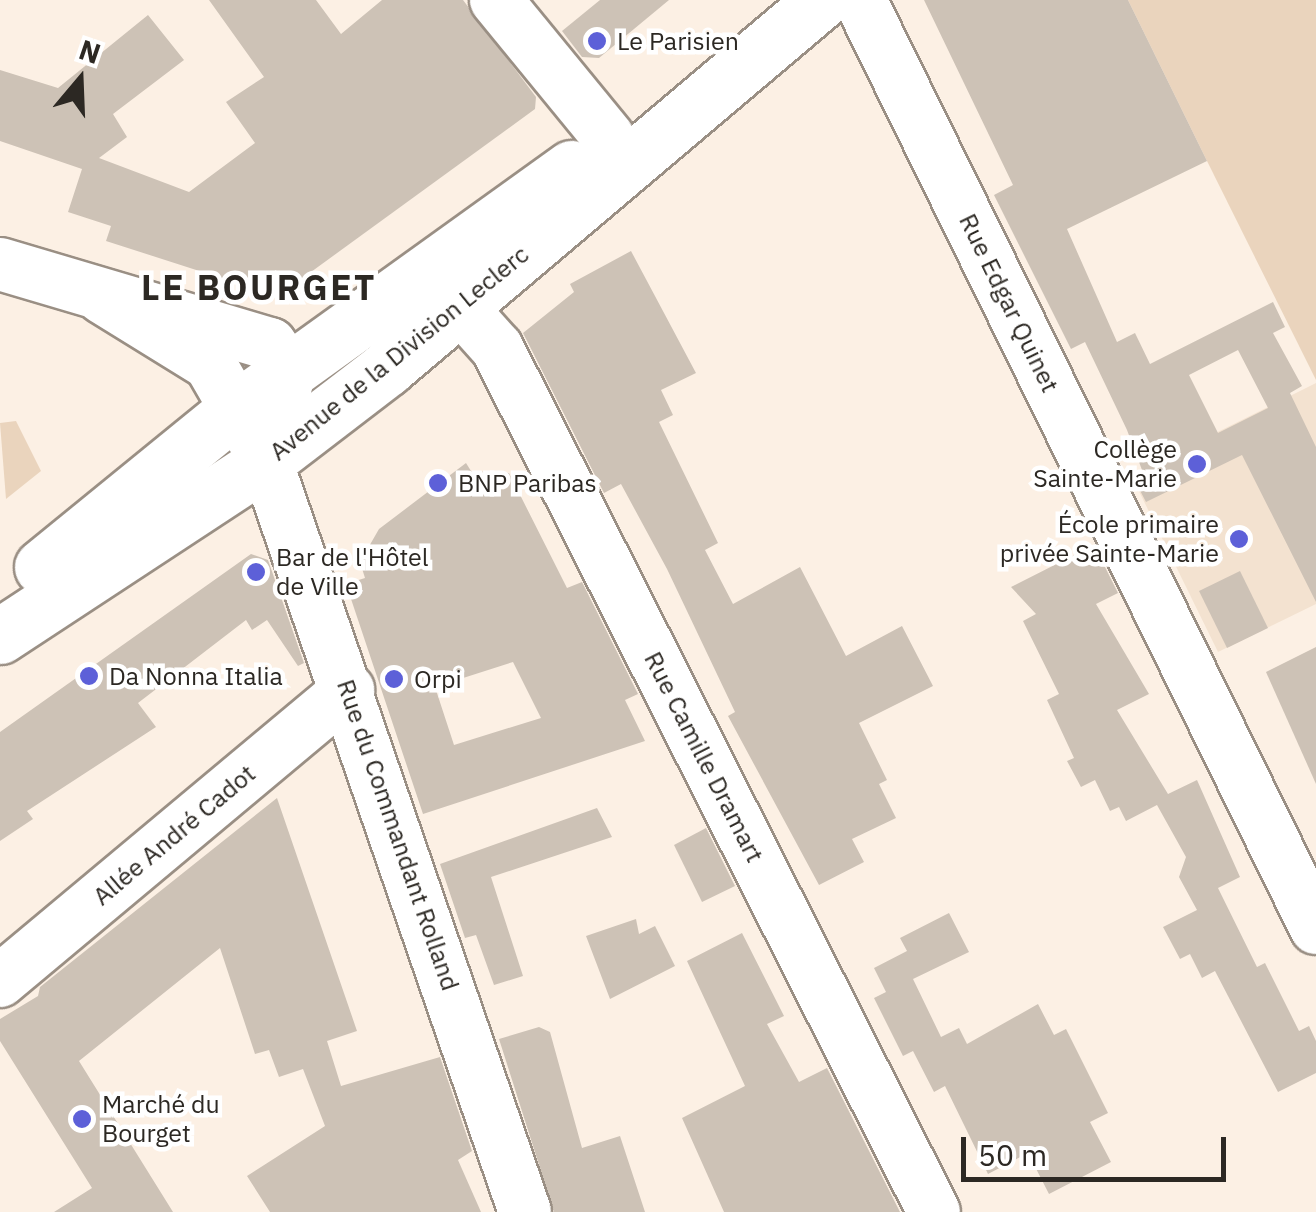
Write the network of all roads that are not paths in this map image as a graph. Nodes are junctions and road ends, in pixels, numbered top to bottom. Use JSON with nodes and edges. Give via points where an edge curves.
{"nodes":[{"id":1,"x":496,"y":0,"type":"edge"},
{"id":2,"x":776,"y":0,"type":"edge"},
{"id":3,"x":822,"y":0,"type":"edge"},
{"id":4,"x":860,"y":0,"type":"edge"},
{"id":5,"x":608,"y":137,"type":"junction"},
{"id":6,"x":0,"y":264,"type":"edge"},
{"id":7,"x":103,"y":298,"type":"junction"},
{"id":8,"x":462,"y":309,"type":"junction"},
{"id":9,"x":290,"y":371,"type":"junction"},
{"id":10,"x":236,"y":410,"type":"junction"},
{"id":11,"x":266,"y":460,"type":"junction"},
{"id":12,"x":0,"y":599,"type":"edge"},
{"id":13,"x":0,"y":636,"type":"edge"},
{"id":14,"x":348,"y":690,"type":"junction"},
{"id":15,"x":1316,"y":928,"type":"edge"},
{"id":16,"x":0,"y":981,"type":"edge"},
{"id":17,"x":524,"y":1212,"type":"edge"},
{"id":18,"x":934,"y":1212,"type":"edge"}],
"edges":[{"from":1,"to":5,"type":"street"},
{"from":2,"to":5,"type":"main road","name":"Avenue de la Division Leclerc"},
{"from":3,"to":8,"type":"main road","name":"Avenue de la Division Leclerc"},
{"from":4,"to":15,"type":"street","name":"Rue Edgar Quinet"},
{"from":5,"to":9,"type":"main road","name":"Avenue de la Division Leclerc"},
{"from":6,"to":7,"type":"street"},
{"from":7,"to":9,"type":"street","via":[[251,336],[270,344]]},
{"from":7,"to":10,"type":"street","name":"Rue du Commandant Rolland","via":[[210,364]]},
{"from":8,"to":11,"type":"main road","name":"Avenue de la Division Leclerc"},
{"from":8,"to":18,"type":"street","name":"Rue Camille Dramart","via":[[496,348]]},
{"from":9,"to":10,"type":"main road","name":"Avenue de la Division Leclerc"},
{"from":9,"to":11,"type":"street"},
{"from":10,"to":11,"type":"street","name":"Rue du Commandant Rolland"},
{"from":10,"to":12,"type":"main road","name":"Avenue de la Division Leclerc"},
{"from":11,"to":13,"type":"main road","name":"Avenue de la Division Leclerc"},
{"from":11,"to":14,"type":"street","name":"Rue du Commandant Rolland"},
{"from":14,"to":16,"type":"street","name":"Allée André Cadot"},
{"from":14,"to":17,"type":"street","name":"Rue du Commandant Rolland"}]}
